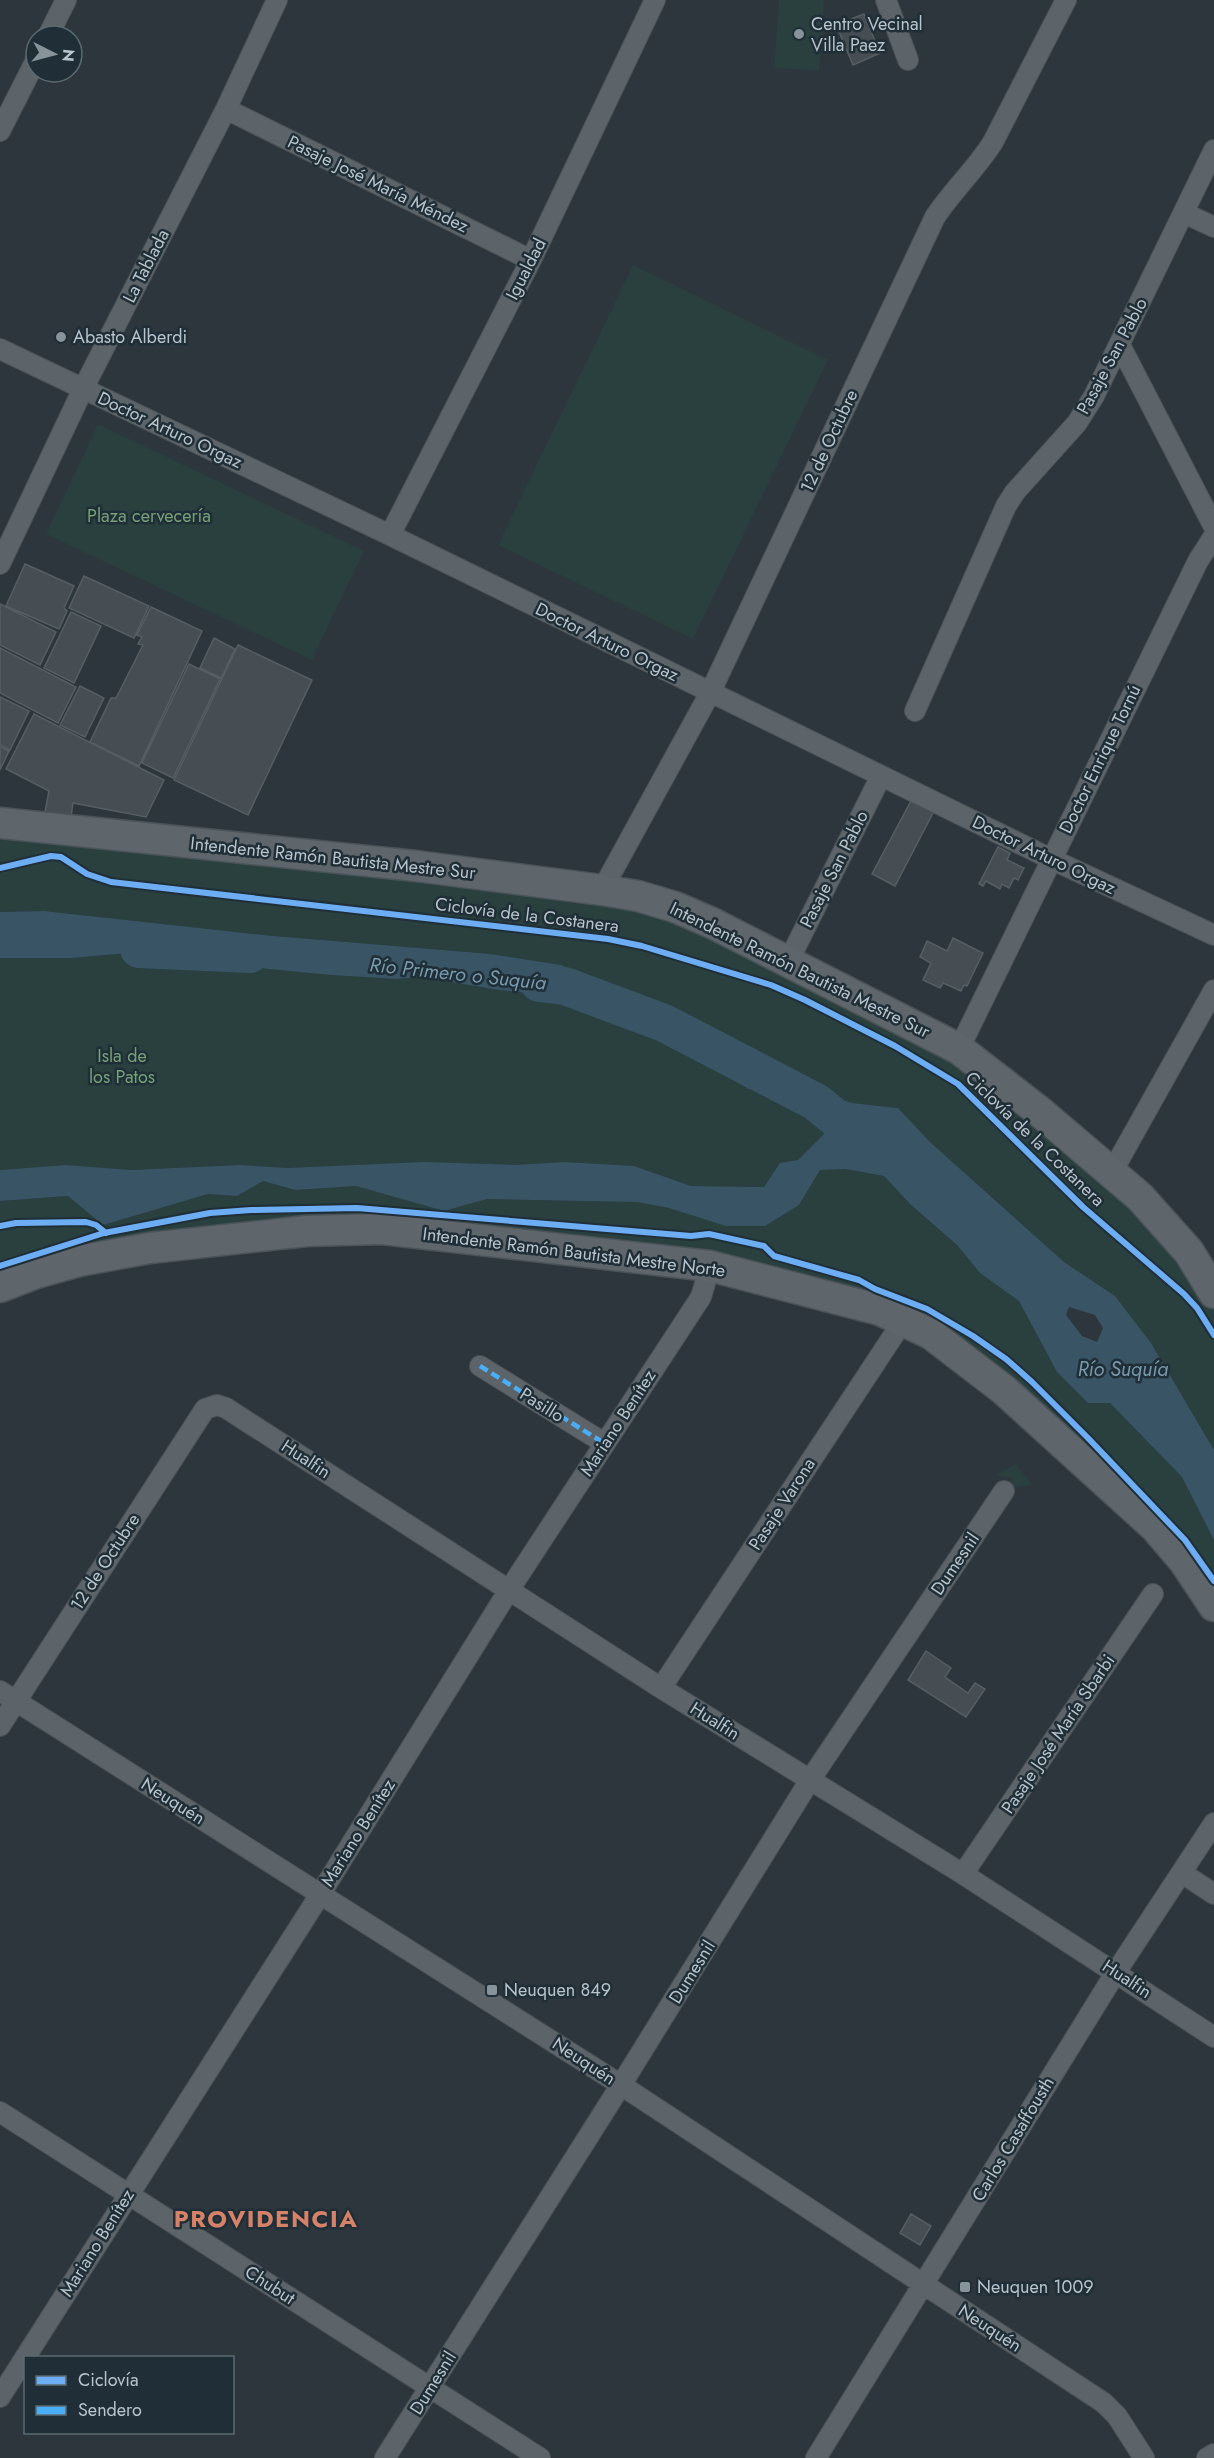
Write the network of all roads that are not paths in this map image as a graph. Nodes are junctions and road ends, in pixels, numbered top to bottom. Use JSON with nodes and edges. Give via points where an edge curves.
{"nodes":[{"id":1,"x":66,"y":0,"type":"edge"},
{"id":2,"x":277,"y":0,"type":"edge"},
{"id":3,"x":655,"y":0,"type":"edge"},
{"id":4,"x":886,"y":0,"type":"edge"},
{"id":5,"x":1066,"y":0,"type":"edge"},
{"id":6,"x":54,"y":24,"type":"edge"},
{"id":7,"x":908,"y":60,"type":"dead end"},
{"id":8,"x":24,"y":84,"type":"edge"},
{"id":9,"x":226,"y":109,"type":"junction"},
{"id":10,"x":0,"y":131,"type":"edge"},
{"id":11,"x":1214,"y":150,"type":"edge"},
{"id":12,"x":1184,"y":213,"type":"junction"},
{"id":13,"x":1214,"y":227,"type":"edge"},
{"id":14,"x":531,"y":260,"type":"junction"},
{"id":15,"x":1120,"y":345,"type":"junction"},
{"id":16,"x":0,"y":350,"type":"edge"},
{"id":17,"x":83,"y":389,"type":"junction"},
{"id":18,"x":1214,"y":527,"type":"edge"},
{"id":19,"x":390,"y":535,"type":"junction"},
{"id":20,"x":1214,"y":536,"type":"edge"},
{"id":21,"x":0,"y":564,"type":"edge"},
{"id":22,"x":710,"y":693,"type":"junction"},
{"id":23,"x":915,"y":711,"type":"dead end"},
{"id":24,"x":881,"y":776,"type":"junction"},
{"id":25,"x":0,"y":823,"type":"edge"},
{"id":26,"x":1051,"y":859,"type":"junction"},
{"id":27,"x":602,"y":890,"type":"junction"},
{"id":28,"x":1214,"y":935,"type":"edge"},
{"id":29,"x":788,"y":962,"type":"junction"},
{"id":30,"x":1211,"y":1006,"type":"edge"},
{"id":31,"x":959,"y":1049,"type":"junction"},
{"id":32,"x":1112,"y":1172,"type":"junction"},
{"id":33,"x":711,"y":1266,"type":"junction"},
{"id":34,"x":0,"y":1287,"type":"edge"},
{"id":35,"x":1214,"y":1293,"type":"edge"},
{"id":36,"x":903,"y":1321,"type":"junction"},
{"id":37,"x":480,"y":1366,"type":"dead end"},
{"id":38,"x":217,"y":1405,"type":"joint"},
{"id":39,"x":604,"y":1443,"type":"junction"},
{"id":40,"x":1004,"y":1491,"type":"dead end"},
{"id":41,"x":509,"y":1590,"type":"junction"},
{"id":42,"x":1153,"y":1594,"type":"dead end"},
{"id":43,"x":1214,"y":1606,"type":"edge"},
{"id":44,"x":661,"y":1688,"type":"junction"},
{"id":45,"x":8,"y":1696,"type":"edge"},
{"id":46,"x":0,"y":1726,"type":"edge"},
{"id":47,"x":810,"y":1780,"type":"junction"},
{"id":48,"x":1214,"y":1822,"type":"edge"},
{"id":49,"x":1182,"y":1873,"type":"junction"},
{"id":50,"x":963,"y":1874,"type":"junction"},
{"id":51,"x":321,"y":1893,"type":"junction"},
{"id":52,"x":1214,"y":1894,"type":"edge"},
{"id":53,"x":1116,"y":1972,"type":"junction"},
{"id":54,"x":1214,"y":2037,"type":"edge"},
{"id":55,"x":621,"y":2085,"type":"junction"},
{"id":56,"x":0,"y":2112,"type":"edge"},
{"id":57,"x":128,"y":2194,"type":"junction"},
{"id":58,"x":924,"y":2286,"type":"junction"},
{"id":59,"x":26,"y":2356,"type":"edge"},
{"id":60,"x":24,"y":2359,"type":"edge"},
{"id":61,"x":430,"y":2388,"type":"junction"},
{"id":62,"x":0,"y":2397,"type":"edge"},
{"id":63,"x":1214,"y":2454,"type":"edge"},
{"id":64,"x":385,"y":2458,"type":"edge"},
{"id":65,"x":540,"y":2458,"type":"edge"},
{"id":66,"x":816,"y":2458,"type":"edge"},
{"id":67,"x":1144,"y":2458,"type":"edge"},
{"id":68,"x":1207,"y":2458,"type":"edge"}],
"edges":[{"from":1,"to":6,"type":"street"},
{"from":2,"to":9,"type":"street","name":"La Tablada"},
{"from":3,"to":14,"type":"street","name":"Igualdad"},
{"from":4,"to":7,"type":"street"},
{"from":5,"to":22,"type":"street","name":"12 de Octubre","via":[[980,164],[935,217]]},
{"from":8,"to":10,"type":"street"},
{"from":9,"to":14,"type":"street","name":"Pasaje José María Méndez"},
{"from":9,"to":17,"type":"street","name":"La Tablada"},
{"from":11,"to":12,"type":"street","name":"Pasaje San Pablo"},
{"from":12,"to":13,"type":"street"},
{"from":12,"to":15,"type":"street","name":"Pasaje San Pablo"},
{"from":14,"to":19,"type":"street","name":"Igualdad"},
{"from":15,"to":18,"type":"street"},
{"from":15,"to":23,"type":"street","name":"Pasaje San Pablo","via":[[1077,423],[1006,506]]},
{"from":16,"to":17,"type":"street","name":"Doctor Arturo Orgaz"},
{"from":17,"to":19,"type":"street","name":"Doctor Arturo Orgaz"},
{"from":17,"to":21,"type":"street","name":"La Tablada"},
{"from":19,"to":22,"type":"street","name":"Doctor Arturo Orgaz"},
{"from":20,"to":26,"type":"street","name":"Doctor Enrique Tornú","via":[[1198,561]]},
{"from":22,"to":24,"type":"street","name":"Doctor Arturo Orgaz"},
{"from":22,"to":27,"type":"street","name":"12 de Octubre"},
{"from":24,"to":26,"type":"street","name":"Doctor Arturo Orgaz"},
{"from":24,"to":29,"type":"street","name":"Pasaje San Pablo"},
{"from":25,"to":27,"type":"main road","name":"Intendente Ramón Bautista Mestre Sur"},
{"from":26,"to":28,"type":"street","name":"Doctor Arturo Orgaz"},
{"from":26,"to":31,"type":"street","name":"Doctor Enrique Tornú"},
{"from":27,"to":29,"type":"main road","name":"Intendente Ramón Bautista Mestre Sur","via":[[675,908]]},
{"from":29,"to":31,"type":"main road","name":"Intendente Ramón Bautista Mestre Sur"},
{"from":30,"to":32,"type":"street"},
{"from":31,"to":32,"type":"main road","name":"Intendente Ramón Bautista Mestre Sur"},
{"from":32,"to":35,"type":"main road","name":"Intendente Ramón Bautista Mestre Sur","via":[[1189,1252]]},
{"from":33,"to":34,"type":"main road","name":"Intendente Ramón Bautista Mestre Norte","via":[[382,1229],[345,1229],[115,1254],[47,1270]]},
{"from":33,"to":36,"type":"main road","name":"Intendente Ramón Bautista Mestre Norte","via":[[880,1310]]},
{"from":33,"to":39,"type":"street","name":"Mariano Benítez","via":[[701,1297]]},
{"from":36,"to":43,"type":"main road","name":"Intendente Ramón Bautista Mestre Norte","via":[[931,1334],[1004,1390],[1156,1528]]},
{"from":36,"to":44,"type":"street","name":"Pasaje Varona"},
{"from":37,"to":39,"type":"street","name":"Pasillo"},
{"from":38,"to":41,"type":"street","name":"Hualfin"},
{"from":38,"to":45,"type":"street","name":"12 de Octubre","via":[[205,1409]]},
{"from":39,"to":41,"type":"street","name":"Mariano Benítez"},
{"from":40,"to":47,"type":"street","name":"Dumesnil"},
{"from":41,"to":44,"type":"street","name":"Hualfin"},
{"from":41,"to":51,"type":"street","name":"Mariano Benítez"},
{"from":42,"to":50,"type":"street","name":"Pasaje José María Sbarbi"},
{"from":44,"to":47,"type":"street","name":"Hualfin"},
{"from":45,"to":46,"type":"street","name":"12 de Octubre"},
{"from":45,"to":51,"type":"street","name":"Neuquén"},
{"from":47,"to":50,"type":"street","name":"Hualfin"},
{"from":47,"to":55,"type":"street","name":"Dumesnil"},
{"from":48,"to":49,"type":"street","name":"Carlos Casaffousth"},
{"from":49,"to":52,"type":"street"},
{"from":49,"to":53,"type":"street","name":"Carlos Casaffousth"},
{"from":50,"to":53,"type":"street","name":"Hualfin"},
{"from":51,"to":55,"type":"street","name":"Neuquén"},
{"from":51,"to":57,"type":"street","name":"Mariano Benítez"},
{"from":53,"to":54,"type":"street","name":"Hualfin"},
{"from":53,"to":58,"type":"street","name":"Carlos Casaffousth"},
{"from":55,"to":58,"type":"street","name":"Neuquén"},
{"from":55,"to":61,"type":"street","name":"Dumesnil"},
{"from":56,"to":57,"type":"street","name":"Chubut"},
{"from":57,"to":59,"type":"street","name":"Mariano Benítez"},
{"from":57,"to":61,"type":"street","name":"Chubut"},
{"from":58,"to":66,"type":"street","name":"Carlos Casaffousth"},
{"from":58,"to":67,"type":"street","name":"Neuquén","via":[[1104,2403]]},
{"from":60,"to":62,"type":"street","name":"Mariano Benítez"},
{"from":61,"to":64,"type":"street","name":"Dumesnil"},
{"from":61,"to":65,"type":"street","name":"Chubut"},
{"from":63,"to":68,"type":"street"}]}
